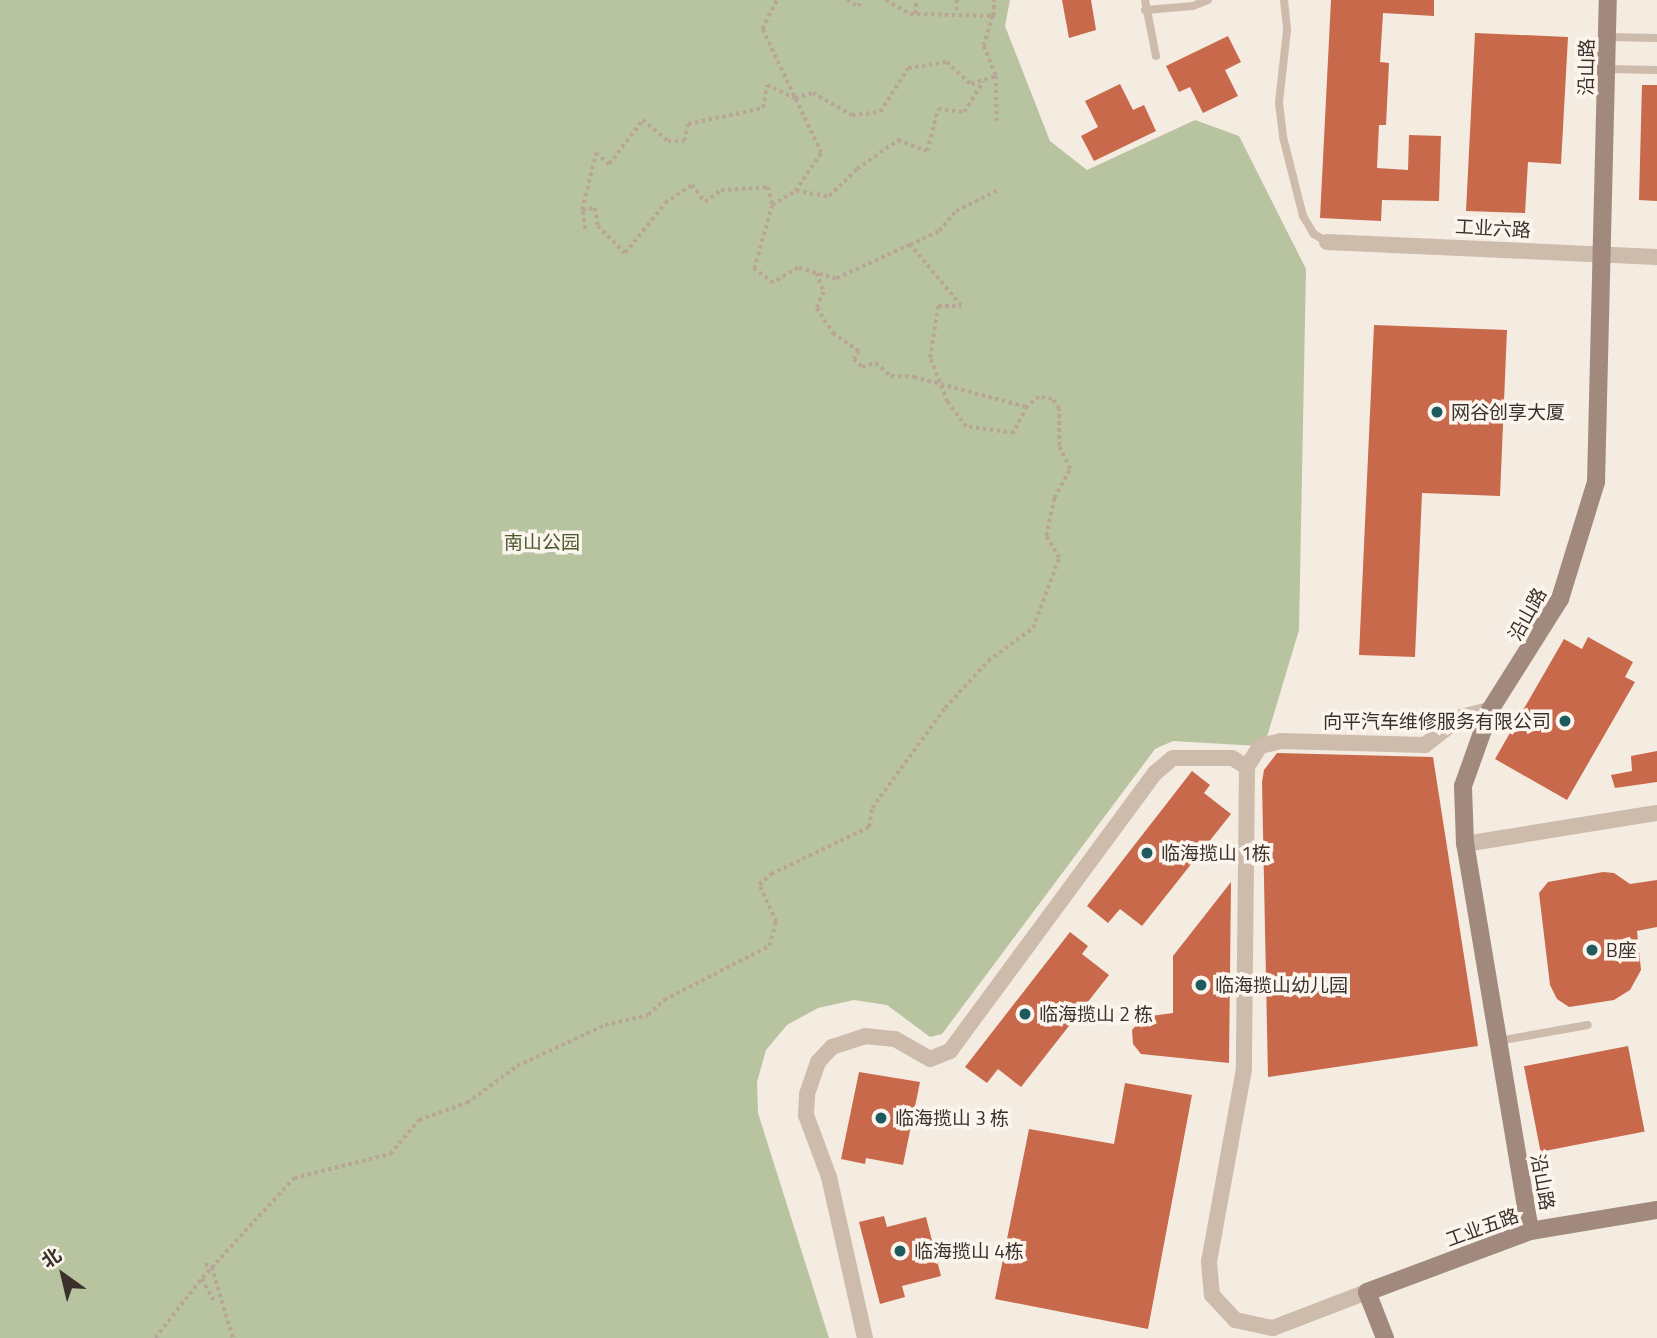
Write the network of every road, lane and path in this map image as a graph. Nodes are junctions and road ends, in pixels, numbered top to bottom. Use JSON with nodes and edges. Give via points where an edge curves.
{"nodes":[{"id":1,"x":776,"y":0,"type":"edge"},
{"id":2,"x":847,"y":0,"type":"edge"},
{"id":3,"x":862,"y":0,"type":"edge"},
{"id":4,"x":886,"y":0,"type":"edge"},
{"id":5,"x":916,"y":0,"type":"edge"},
{"id":6,"x":957,"y":0,"type":"edge"},
{"id":7,"x":994,"y":0,"type":"edge"},
{"id":8,"x":1145,"y":0,"type":"edge"},
{"id":9,"x":1208,"y":0,"type":"edge"},
{"id":10,"x":1284,"y":0,"type":"edge"},
{"id":11,"x":1608,"y":0,"type":"edge"},
{"id":12,"x":1145,"y":10,"type":"junction"},
{"id":13,"x":915,"y":14,"type":"junction"},
{"id":14,"x":957,"y":14,"type":"junction"},
{"id":15,"x":993,"y":16,"type":"junction"},
{"id":16,"x":1607,"y":37,"type":"junction"},
{"id":17,"x":1657,"y":38,"type":"edge"},
{"id":18,"x":1156,"y":56,"type":"dead end"},
{"id":19,"x":1606,"y":69,"type":"junction"},
{"id":20,"x":1657,"y":70,"type":"edge"},
{"id":21,"x":996,"y":76,"type":"junction"},
{"id":22,"x":984,"y":80,"type":"junction"},
{"id":23,"x":795,"y":98,"type":"junction"},
{"id":24,"x":997,"y":121,"type":"dead end"},
{"id":25,"x":999,"y":190,"type":"dead end"},
{"id":26,"x":795,"y":191,"type":"junction"},
{"id":27,"x":772,"y":205,"type":"junction"},
{"id":28,"x":582,"y":210,"type":"junction"},
{"id":29,"x":585,"y":229,"type":"dead end"},
{"id":30,"x":1327,"y":242,"type":"joint"},
{"id":31,"x":911,"y":245,"type":"junction"},
{"id":32,"x":1603,"y":254,"type":"junction"},
{"id":33,"x":1657,"y":257,"type":"edge"},
{"id":34,"x":817,"y":273,"type":"junction"},
{"id":35,"x":940,"y":383,"type":"junction"},
{"id":36,"x":1027,"y":407,"type":"junction"},
{"id":37,"x":1490,"y":710,"type":"junction"},
{"id":38,"x":1247,"y":767,"type":"junction"},
{"id":39,"x":1657,"y":813,"type":"edge"},
{"id":40,"x":1465,"y":844,"type":"junction"},
{"id":41,"x":1588,"y":1025,"type":"dead end"},
{"id":42,"x":1498,"y":1041,"type":"junction"},
{"id":43,"x":1657,"y":1210,"type":"edge"},
{"id":44,"x":1530,"y":1231,"type":"junction"},
{"id":45,"x":205,"y":1264,"type":"dead end"},
{"id":46,"x":212,"y":1267,"type":"junction"},
{"id":47,"x":202,"y":1278,"type":"junction"},
{"id":48,"x":1367,"y":1292,"type":"junction"},
{"id":49,"x":215,"y":1302,"type":"dead end"},
{"id":50,"x":155,"y":1338,"type":"edge"},
{"id":51,"x":233,"y":1338,"type":"edge"},
{"id":52,"x":865,"y":1338,"type":"edge"},
{"id":53,"x":1385,"y":1338,"type":"edge"}],
"edges":[{"from":1,"to":23,"type":"path","via":[[762,29]]},
{"from":2,"to":3,"type":"path","via":[[858,5]]},
{"from":4,"to":13,"type":"path"},
{"from":5,"to":13,"type":"path"},
{"from":6,"to":14,"type":"path"},
{"from":7,"to":15,"type":"path"},
{"from":8,"to":12,"type":"lane"},
{"from":9,"to":12,"type":"lane","via":[[1193,6]]},
{"from":10,"to":30,"type":"lane","via":[[1287,30],[1279,103],[1283,137],[1303,216],[1314,234]]},
{"from":11,"to":16,"type":"street","name":"沿山路"},
{"from":12,"to":18,"type":"lane"},
{"from":13,"to":14,"type":"path"},
{"from":14,"to":15,"type":"path"},
{"from":15,"to":21,"type":"path","via":[[984,46]]},
{"from":16,"to":17,"type":"lane"},
{"from":16,"to":19,"type":"street","name":"沿山路"},
{"from":19,"to":20,"type":"lane"},
{"from":19,"to":32,"type":"street","name":"沿山路"},
{"from":21,"to":22,"type":"path"},
{"from":21,"to":24,"type":"path"},
{"from":22,"to":23,"type":"path","via":[[971,84],[947,62],[908,68],[880,113],[852,115],[813,93]]},
{"from":22,"to":26,"type":"path","via":[[964,112],[939,109],[928,151],[898,140],[829,196]]},
{"from":23,"to":26,"type":"path","via":[[821,153]]},
{"from":23,"to":28,"type":"path","via":[[767,85],[763,108],[688,124],[684,141],[668,141],[643,120],[609,164],[596,153]]},
{"from":25,"to":31,"type":"path","via":[[956,211],[939,231]]},
{"from":26,"to":27,"type":"path"},
{"from":27,"to":28,"type":"path","via":[[768,187],[721,190],[705,202],[692,185],[665,203],[625,253],[598,226],[595,208]]},
{"from":27,"to":34,"type":"path","via":[[754,268],[773,283],[799,268]]},
{"from":28,"to":29,"type":"path"},
{"from":30,"to":32,"type":"street","name":"工业六路"},
{"from":31,"to":34,"type":"path","via":[[836,279]]},
{"from":31,"to":35,"type":"path","via":[[961,306],[938,306],[930,358]]},
{"from":32,"to":33,"type":"street","name":"工业六路"},
{"from":32,"to":37,"type":"street","name":"沿山路","via":[[1600,447],[1587,519],[1560,599]]},
{"from":34,"to":35,"type":"path","via":[[824,292],[817,308],[833,333],[859,351],[854,359],[862,367],[876,363],[891,376]]},
{"from":35,"to":36,"type":"path"},
{"from":35,"to":36,"type":"path","via":[[947,402],[966,427],[1014,433]]},
{"from":36,"to":46,"type":"path","via":[[1039,397],[1052,399],[1059,409],[1059,446],[1070,469],[1054,498],[1046,536],[1059,558],[1032,628],[988,661],[946,708],[872,808],[869,827],[771,874],[759,885],[776,922],[768,946],[664,1000],[648,1015],[605,1026],[517,1066],[467,1103],[419,1120],[390,1154],[295,1178]]},
{"from":37,"to":38,"type":"street","via":[[1461,717],[1425,745],[1282,741],[1260,746]]},
{"from":37,"to":40,"type":"street","name":"沿山路","via":[[1463,786]]},
{"from":38,"to":48,"type":"street","via":[[1244,1069],[1209,1278],[1222,1309],[1253,1327],[1298,1321]]},
{"from":38,"to":52,"type":"street","via":[[1232,758],[1173,758],[1163,765],[941,1057],[930,1059],[885,1036],[865,1036],[832,1047],[817,1062],[806,1115],[829,1177]]},
{"from":39,"to":40,"type":"street"},
{"from":40,"to":42,"type":"street","name":"沿山路"},
{"from":41,"to":42,"type":"lane"},
{"from":42,"to":44,"type":"street","name":"沿山路"},
{"from":43,"to":44,"type":"street","name":"工业五路"},
{"from":44,"to":48,"type":"street","name":"工业五路"},
{"from":45,"to":46,"type":"path"},
{"from":46,"to":47,"type":"path"},
{"from":46,"to":51,"type":"path"},
{"from":47,"to":49,"type":"path"},
{"from":47,"to":50,"type":"path"},
{"from":48,"to":53,"type":"street"}]}
